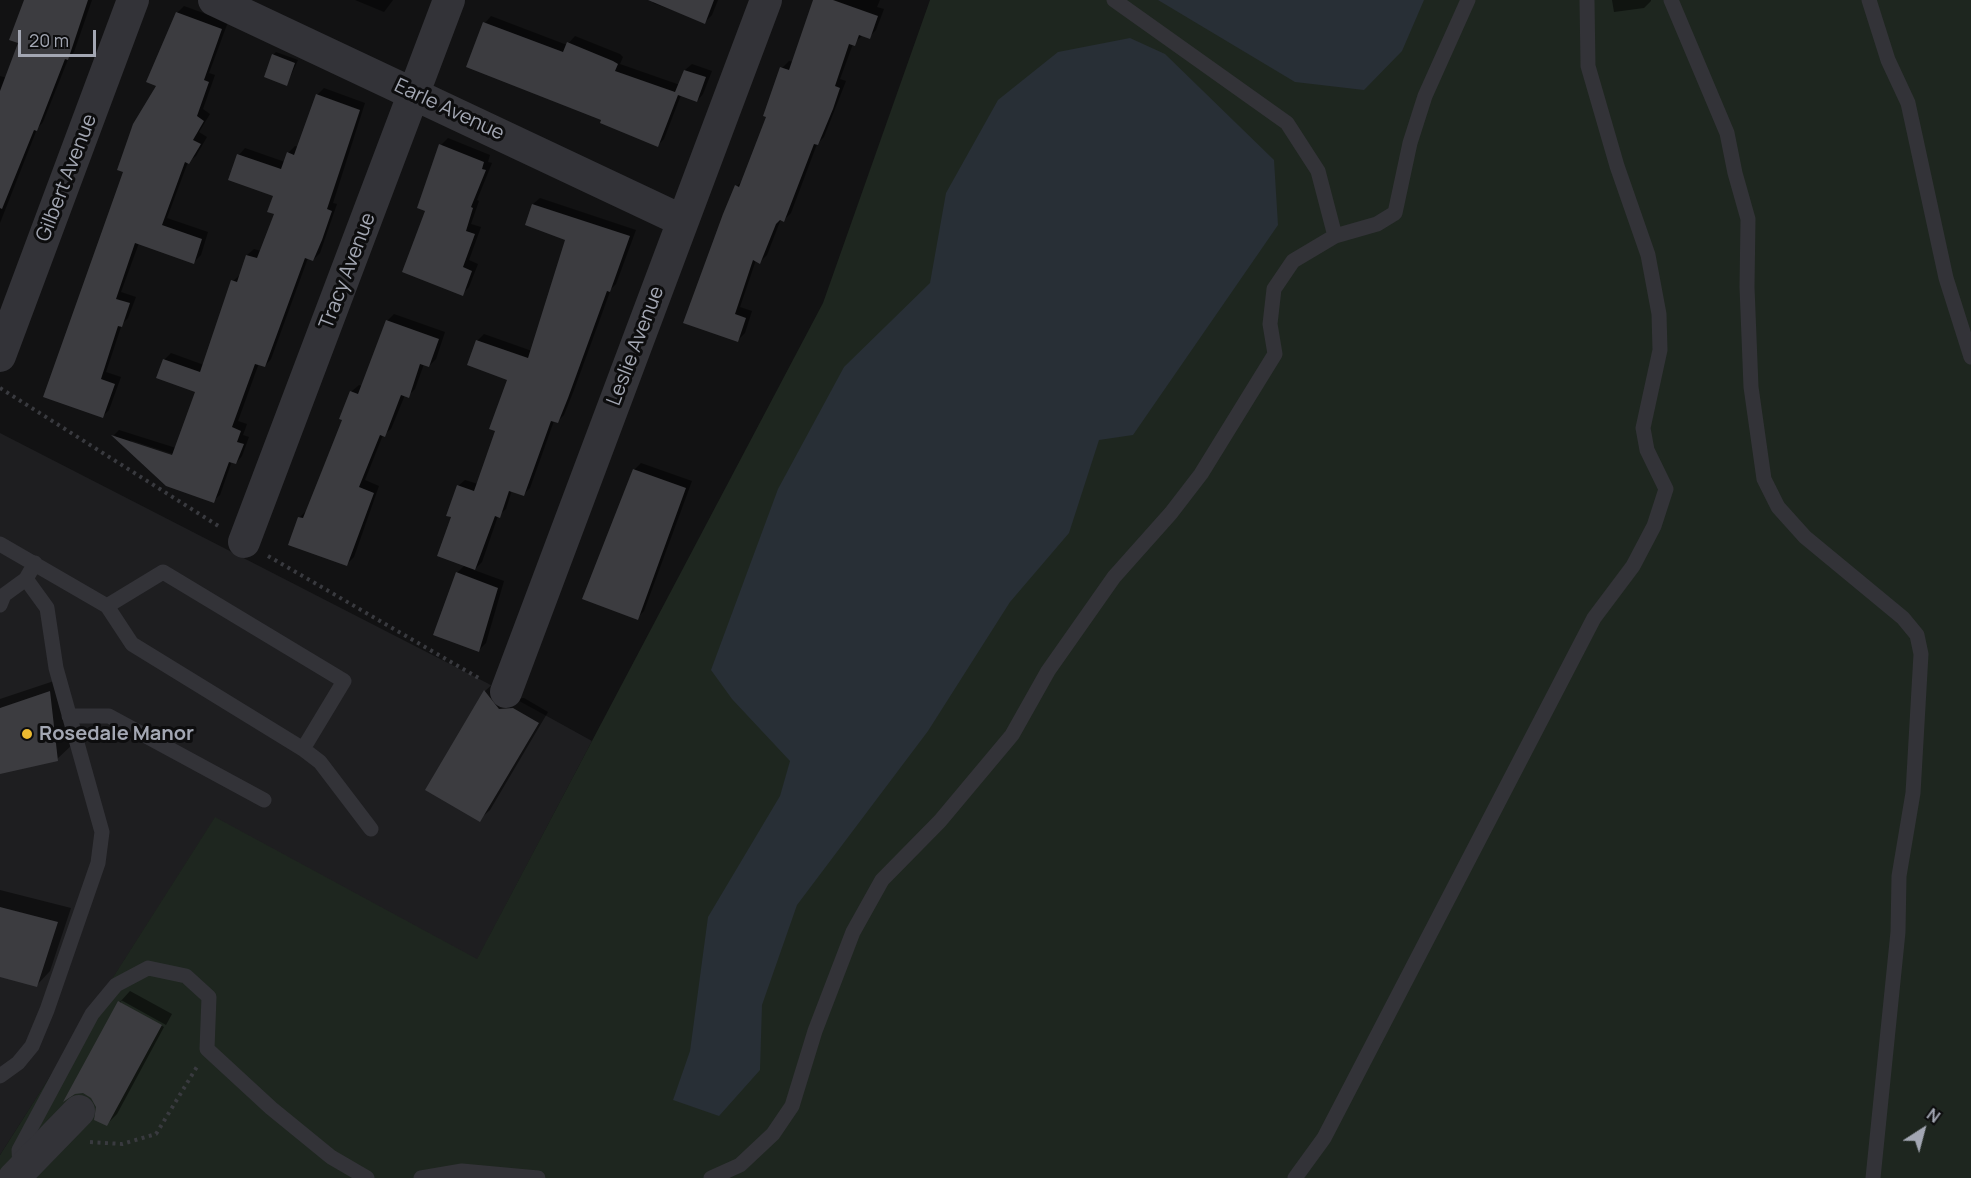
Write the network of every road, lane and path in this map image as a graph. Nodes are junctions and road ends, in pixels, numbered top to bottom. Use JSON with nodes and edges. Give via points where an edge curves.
{"nodes":[{"id":1,"x":133,"y":0,"type":"edge"},
{"id":2,"x":214,"y":0,"type":"edge"},
{"id":3,"x":449,"y":0,"type":"edge"},
{"id":4,"x":766,"y":0,"type":"edge"},
{"id":5,"x":1114,"y":0,"type":"edge"},
{"id":6,"x":1468,"y":0,"type":"edge"},
{"id":7,"x":1587,"y":0,"type":"edge"},
{"id":8,"x":1671,"y":0,"type":"edge"},
{"id":9,"x":1869,"y":0,"type":"edge"},
{"id":10,"x":415,"y":95,"type":"junction"},
{"id":11,"x":683,"y":221,"type":"junction"},
{"id":12,"x":1335,"y":236,"type":"junction"},
{"id":13,"x":0,"y":356,"type":"edge"},
{"id":14,"x":1971,"y":357,"type":"edge"},
{"id":15,"x":244,"y":542,"type":"dead end"},
{"id":16,"x":0,"y":544,"type":"edge"},
{"id":17,"x":34,"y":563,"type":"junction"},
{"id":18,"x":26,"y":579,"type":"junction"},
{"id":19,"x":0,"y":605,"type":"edge"},
{"id":20,"x":107,"y":606,"type":"junction"},
{"id":21,"x":506,"y":692,"type":"dead end"},
{"id":22,"x":69,"y":716,"type":"junction"},
{"id":23,"x":303,"y":749,"type":"junction"},
{"id":24,"x":264,"y":800,"type":"dead end"},
{"id":25,"x":371,"y":829,"type":"dead end"},
{"id":26,"x":207,"y":1049,"type":"junction"},
{"id":27,"x":0,"y":1076,"type":"edge"},
{"id":28,"x":71,"y":1120,"type":"joint"},
{"id":29,"x":17,"y":1176,"type":"edge"},
{"id":30,"x":367,"y":1178,"type":"edge"},
{"id":31,"x":421,"y":1178,"type":"edge"},
{"id":32,"x":538,"y":1178,"type":"edge"},
{"id":33,"x":711,"y":1178,"type":"edge"},
{"id":34,"x":1295,"y":1178,"type":"edge"},
{"id":35,"x":1873,"y":1178,"type":"edge"}],
"edges":[{"from":1,"to":13,"type":"street","name":"Gilbert Avenue"},
{"from":2,"to":10,"type":"street","name":"Earle Avenue"},
{"from":3,"to":10,"type":"street","name":"Tracy Avenue"},
{"from":4,"to":11,"type":"street","name":"Leslie Avenue"},
{"from":5,"to":12,"type":"lane","via":[[1287,123],[1318,171]]},
{"from":6,"to":12,"type":"lane","via":[[1425,96],[1410,142],[1395,213],[1377,224]]},
{"from":7,"to":34,"type":"lane","via":[[1588,66],[1648,255],[1659,314],[1660,350],[1643,428],[1647,450],[1666,489],[1654,526],[1633,567],[1594,618],[1324,1138]]},
{"from":8,"to":35,"type":"lane","via":[[1727,133],[1748,219],[1751,387],[1764,479],[1778,507],[1805,537],[1903,618],[1917,635],[1921,654],[1913,794],[1899,876],[1898,932]]},
{"from":9,"to":14,"type":"lane","via":[[1888,60],[1908,103],[1946,278]]},
{"from":10,"to":11,"type":"street","name":"Earle Avenue"},
{"from":10,"to":15,"type":"street","name":"Tracy Avenue"},
{"from":11,"to":21,"type":"street","name":"Leslie Avenue"},
{"from":12,"to":33,"type":"lane","via":[[1293,261],[1274,289],[1270,324],[1275,354],[1201,474],[1114,577],[1047,671],[1012,735],[940,821],[882,880],[853,932],[815,1031],[792,1106],[773,1134],[740,1165]]},
{"from":16,"to":17,"type":"lane"},
{"from":17,"to":18,"type":"lane"},
{"from":17,"to":20,"type":"lane"},
{"from":18,"to":19,"type":"lane","via":[[4,595]]},
{"from":18,"to":22,"type":"lane","via":[[47,608],[56,668]]},
{"from":20,"to":23,"type":"lane","via":[[132,644]]},
{"from":20,"to":23,"type":"lane","via":[[163,572],[344,681]]},
{"from":22,"to":24,"type":"lane","via":[[109,716]]},
{"from":22,"to":27,"type":"lane","via":[[102,832],[98,863],[32,1046]]},
{"from":23,"to":25,"type":"lane","via":[[320,762]]},
{"from":26,"to":28,"type":"path","via":[[156,1134],[122,1144],[84,1141]]},
{"from":26,"to":29,"type":"lane","via":[[208,997],[186,976],[148,968],[116,985],[92,1014],[19,1150]]},
{"from":26,"to":30,"type":"lane","via":[[331,1157]]},
{"from":28,"to":29,"type":"street"},
{"from":31,"to":32,"type":"lane","via":[[462,1171]]}]}
